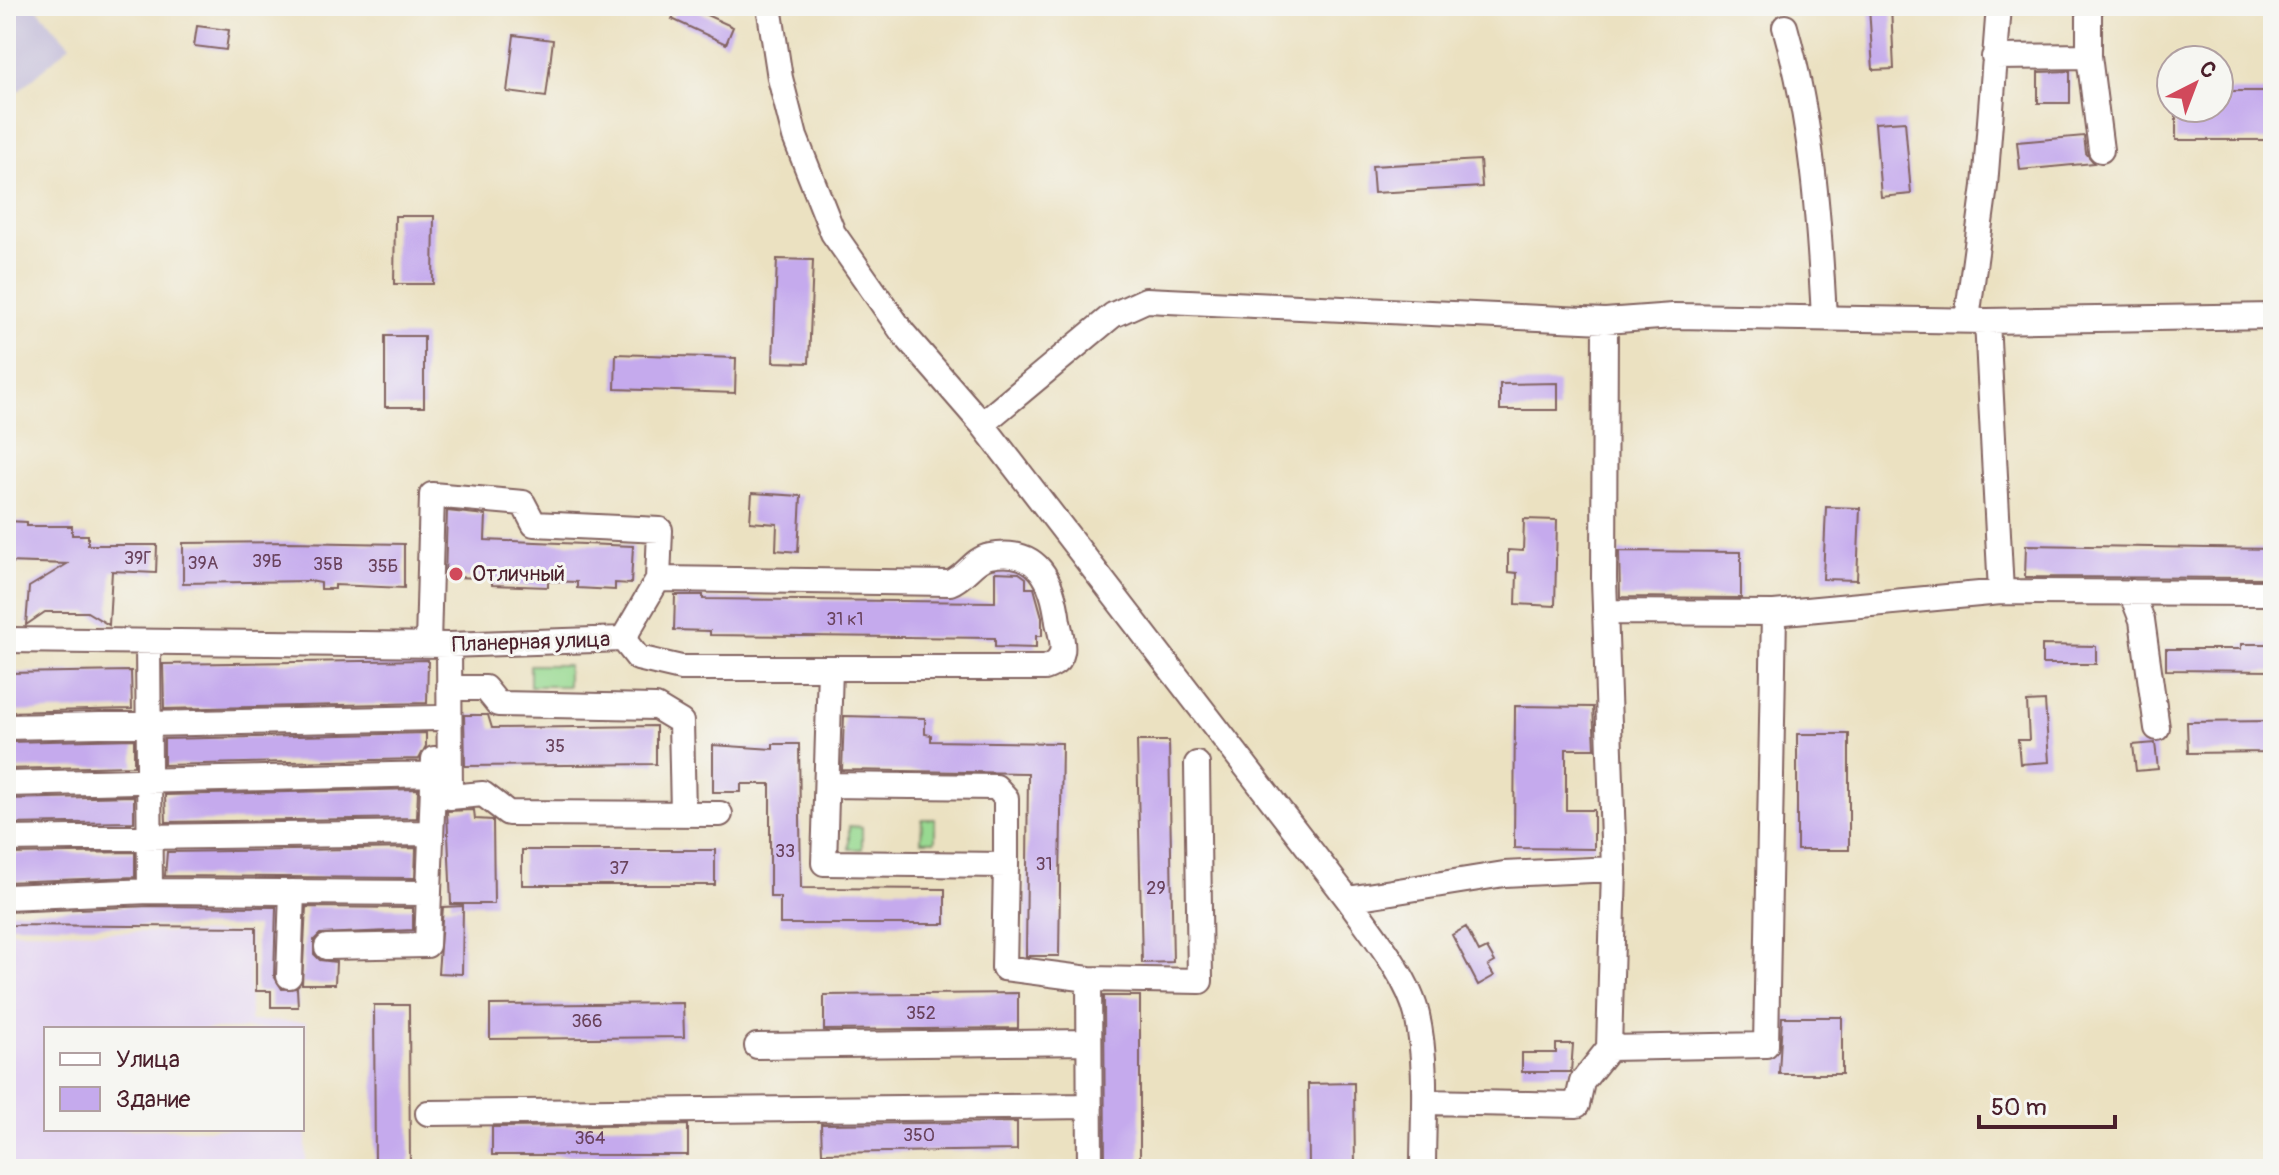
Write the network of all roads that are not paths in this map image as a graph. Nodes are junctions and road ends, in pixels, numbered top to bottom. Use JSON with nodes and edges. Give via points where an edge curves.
{"nodes":[{"id":1,"x":769,"y":6,"type":"edge"},
{"id":2,"x":1999,"y":6,"type":"edge"},
{"id":3,"x":2089,"y":6,"type":"edge"},
{"id":4,"x":1785,"y":27,"type":"dead end"},
{"id":5,"x":2089,"y":56,"type":"junction"},
{"id":6,"x":1994,"y":57,"type":"junction"},
{"id":7,"x":2101,"y":150,"type":"dead end"},
{"id":8,"x":2273,"y":316,"type":"edge"},
{"id":9,"x":1824,"y":318,"type":"junction"},
{"id":10,"x":1977,"y":320,"type":"junction"},
{"id":11,"x":1605,"y":321,"type":"junction"},
{"id":12,"x":982,"y":424,"type":"junction"},
{"id":13,"x":658,"y":579,"type":"junction"},
{"id":14,"x":2001,"y":592,"type":"junction"},
{"id":15,"x":2131,"y":592,"type":"junction"},
{"id":16,"x":2273,"y":593,"type":"edge"},
{"id":17,"x":1606,"y":612,"type":"junction"},
{"id":18,"x":1774,"y":613,"type":"junction"},
{"id":19,"x":623,"y":639,"type":"junction"},
{"id":20,"x":6,"y":640,"type":"edge"},
{"id":21,"x":148,"y":642,"type":"junction"},
{"id":22,"x":439,"y":645,"type":"junction"},
{"id":23,"x":830,"y":669,"type":"junction"},
{"id":24,"x":449,"y":688,"type":"junction"},
{"id":25,"x":437,"y":718,"type":"junction"},
{"id":26,"x":149,"y":724,"type":"junction"},
{"id":27,"x":6,"y":727,"type":"edge"},
{"id":28,"x":2157,"y":728,"type":"dead end"},
{"id":29,"x":1197,"y":764,"type":"dead end"},
{"id":30,"x":433,"y":774,"type":"junction"},
{"id":31,"x":150,"y":781,"type":"junction"},
{"id":32,"x":6,"y":784,"type":"edge"},
{"id":33,"x":827,"y":785,"type":"junction"},
{"id":34,"x":683,"y":812,"type":"junction"},
{"id":35,"x":720,"y":814,"type":"dead end"},
{"id":36,"x":430,"y":833,"type":"junction"},
{"id":37,"x":150,"y":837,"type":"junction"},
{"id":38,"x":6,"y":839,"type":"edge"},
{"id":39,"x":1006,"y":865,"type":"junction"},
{"id":40,"x":1614,"y":869,"type":"junction"},
{"id":41,"x":150,"y":891,"type":"junction"},
{"id":42,"x":292,"y":892,"type":"junction"},
{"id":43,"x":427,"y":893,"type":"junction"},
{"id":44,"x":6,"y":897,"type":"edge"},
{"id":45,"x":1348,"y":899,"type":"junction"},
{"id":46,"x":327,"y":947,"type":"dead end"},
{"id":47,"x":289,"y":976,"type":"dead end"},
{"id":48,"x":1089,"y":979,"type":"junction"},
{"id":49,"x":1089,"y":1042,"type":"junction"},
{"id":50,"x":757,"y":1046,"type":"dead end"},
{"id":51,"x":1609,"y":1048,"type":"junction"},
{"id":52,"x":1425,"y":1102,"type":"junction"},
{"id":53,"x":1090,"y":1106,"type":"junction"},
{"id":54,"x":428,"y":1113,"type":"dead end"},
{"id":55,"x":1090,"y":1169,"type":"edge"},
{"id":56,"x":1423,"y":1169,"type":"edge"}],
"edges":[{"from":1,"to":12,"type":"street","via":[[795,137],[833,233],[903,333]]},
{"from":2,"to":6,"type":"street"},
{"from":3,"to":5,"type":"street"},
{"from":4,"to":9,"type":"street","via":[[1803,91],[1819,220]]},
{"from":5,"to":6,"type":"street"},
{"from":5,"to":7,"type":"street"},
{"from":6,"to":10,"type":"street"},
{"from":8,"to":10,"type":"street"},
{"from":9,"to":10,"type":"street"},
{"from":9,"to":11,"type":"street","via":[[1673,316]]},
{"from":10,"to":14,"type":"street"},
{"from":11,"to":12,"type":"street","via":[[1146,300],[1113,315]]},
{"from":11,"to":17,"type":"street"},
{"from":12,"to":45,"type":"street"},
{"from":13,"to":19,"type":"street"},
{"from":13,"to":22,"type":"street","via":[[660,530],[534,524],[523,503],[432,495]]},
{"from":13,"to":23,"type":"street","name":"Планерная улица","via":[[950,583],[981,559],[1012,555],[1030,561],[1054,589],[1063,652],[1056,664],[1045,668]]},
{"from":14,"to":15,"type":"street"},
{"from":14,"to":18,"type":"street"},
{"from":15,"to":16,"type":"street"},
{"from":15,"to":28,"type":"street","via":[[2142,620]]},
{"from":17,"to":18,"type":"street"},
{"from":17,"to":40,"type":"street"},
{"from":18,"to":51,"type":"street","via":[[1766,1045]]},
{"from":19,"to":22,"type":"street","name":"Планерная улица"},
{"from":19,"to":23,"type":"street","name":"Планерная улица","via":[[638,658],[681,668]]},
{"from":20,"to":21,"type":"street","name":"Планерная улица"},
{"from":21,"to":22,"type":"street","name":"Планерная улица"},
{"from":21,"to":26,"type":"street"},
{"from":22,"to":24,"type":"street"},
{"from":22,"to":25,"type":"street"},
{"from":23,"to":33,"type":"street"},
{"from":24,"to":34,"type":"street","via":[[485,688],[498,704],[656,707],[681,722]]},
{"from":24,"to":34,"type":"street","via":[[450,797],[483,794],[508,813]]},
{"from":25,"to":26,"type":"street"},
{"from":25,"to":30,"type":"street"},
{"from":26,"to":27,"type":"street"},
{"from":26,"to":31,"type":"street"},
{"from":29,"to":48,"type":"street","via":[[1200,981]]},
{"from":30,"to":31,"type":"street"},
{"from":30,"to":36,"type":"street"},
{"from":31,"to":32,"type":"street"},
{"from":31,"to":37,"type":"street"},
{"from":33,"to":39,"type":"street","via":[[996,787],[1006,798]]},
{"from":33,"to":39,"type":"street","via":[[824,863]]},
{"from":34,"to":35,"type":"street"},
{"from":36,"to":37,"type":"street"},
{"from":36,"to":43,"type":"street"},
{"from":37,"to":38,"type":"street"},
{"from":37,"to":41,"type":"street"},
{"from":39,"to":48,"type":"street","via":[[1004,968]]},
{"from":40,"to":45,"type":"street","via":[[1504,874]]},
{"from":40,"to":51,"type":"street"},
{"from":41,"to":42,"type":"street"},
{"from":41,"to":44,"type":"street"},
{"from":42,"to":43,"type":"street"},
{"from":42,"to":47,"type":"street"},
{"from":43,"to":46,"type":"street","via":[[427,945]]},
{"from":45,"to":52,"type":"street","via":[[1392,963],[1417,1013]]},
{"from":48,"to":49,"type":"street"},
{"from":49,"to":50,"type":"street"},
{"from":49,"to":53,"type":"street"},
{"from":51,"to":52,"type":"street","via":[[1582,1082],[1577,1105]]},
{"from":52,"to":56,"type":"street"},
{"from":53,"to":54,"type":"street"},
{"from":53,"to":55,"type":"street"}]}
